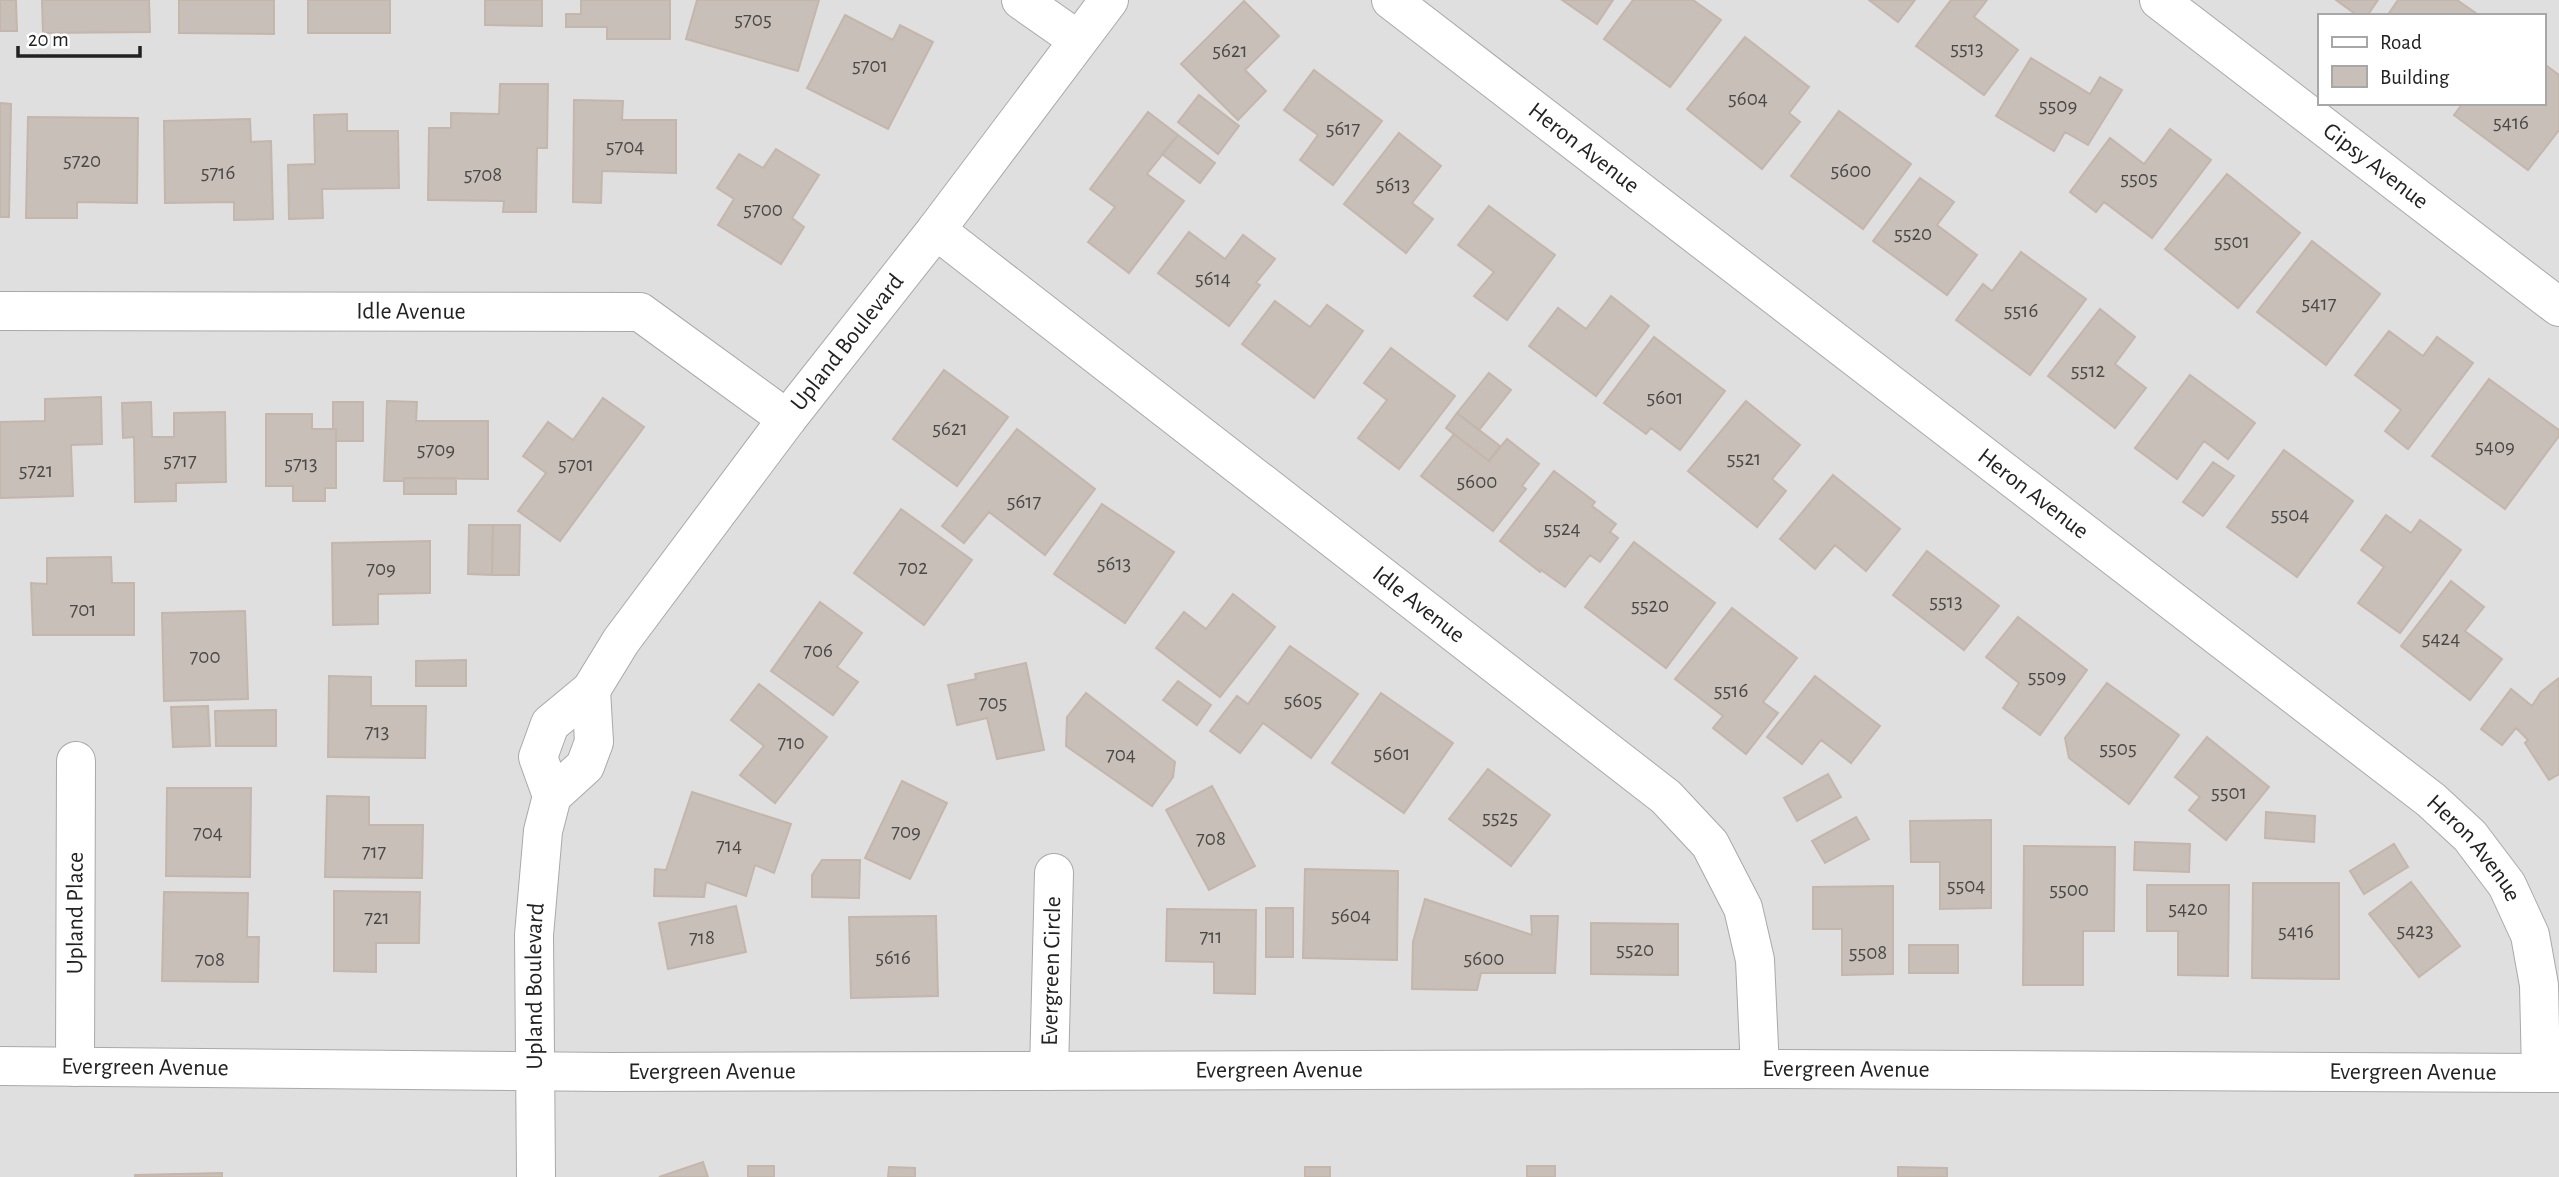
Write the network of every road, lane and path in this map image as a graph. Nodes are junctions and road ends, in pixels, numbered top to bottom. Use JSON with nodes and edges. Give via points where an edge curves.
{"nodes":[{"id":1,"x":1021,"y":0,"type":"edge"},
{"id":2,"x":1109,"y":0,"type":"edge"},
{"id":3,"x":1391,"y":0,"type":"edge"},
{"id":4,"x":2159,"y":0,"type":"edge"},
{"id":5,"x":1078,"y":40,"type":"junction"},
{"id":6,"x":936,"y":230,"type":"junction"},
{"id":7,"x":2559,"y":307,"type":"edge"},
{"id":8,"x":0,"y":311,"type":"edge"},
{"id":9,"x":787,"y":419,"type":"junction"},
{"id":10,"x":76,"y":761,"type":"dead end"},
{"id":11,"x":1054,"y":873,"type":"dead end"},
{"id":12,"x":0,"y":1066,"type":"edge"},
{"id":13,"x":75,"y":1067,"type":"junction"},
{"id":14,"x":1760,"y":1069,"type":"junction"},
{"id":15,"x":536,"y":1071,"type":"junction"},
{"id":16,"x":1049,"y":1071,"type":"junction"},
{"id":17,"x":2550,"y":1073,"type":"edge"},
{"id":18,"x":536,"y":1177,"type":"edge"}],
"edges":[{"from":1,"to":5,"type":"street"},
{"from":2,"to":5,"type":"street","name":"Upland Boulevard"},
{"from":3,"to":17,"type":"street","name":"Heron Avenue","via":[[2431,800],[2470,836],[2507,885],[2530,935]]},
{"from":4,"to":7,"type":"street","name":"Gipsy Avenue"},
{"from":5,"to":6,"type":"street","name":"Upland Boulevard"},
{"from":6,"to":9,"type":"street","name":"Upland Boulevard"},
{"from":6,"to":14,"type":"street","name":"Idle Avenue","via":[[1666,797],[1710,844],[1743,908],[1755,960]]},
{"from":8,"to":9,"type":"street","name":"Idle Avenue","via":[[640,312]]},
{"from":9,"to":15,"type":"street","name":"Upland Boulevard","via":[[621,642],[591,690],[550,724],[538,757],[552,796],[543,831],[534,936]]},
{"from":10,"to":13,"type":"street","name":"Upland Place"},
{"from":11,"to":16,"type":"street","name":"Evergreen Circle"},
{"from":12,"to":13,"type":"street","name":"Evergreen Avenue"},
{"from":13,"to":15,"type":"street","name":"Evergreen Avenue"},
{"from":14,"to":16,"type":"street","name":"Evergreen Avenue"},
{"from":14,"to":17,"type":"street","name":"Evergreen Avenue"},
{"from":15,"to":16,"type":"street","name":"Evergreen Avenue"},
{"from":15,"to":18,"type":"street","name":"Upland Boulevard"}]}
